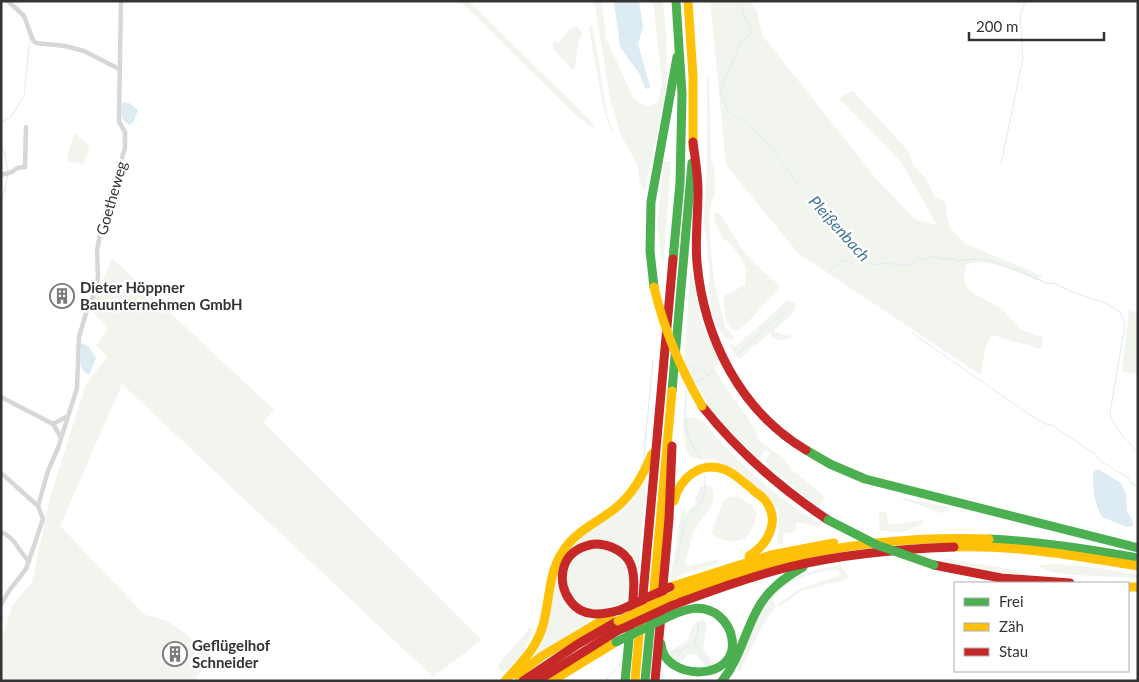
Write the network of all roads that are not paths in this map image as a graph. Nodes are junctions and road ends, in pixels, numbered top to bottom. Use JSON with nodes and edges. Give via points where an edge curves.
{"nodes":[{"id":1,"x":8,"y":1,"type":"edge"},
{"id":2,"x":121,"y":1,"type":"edge"},
{"id":3,"x":676,"y":1,"type":"edge"},
{"id":4,"x":688,"y":1,"type":"edge"},
{"id":5,"x":680,"y":42,"type":"junction"},
{"id":6,"x":119,"y":70,"type":"junction"},
{"id":7,"x":26,"y":127,"type":"dead end"},
{"id":8,"x":693,"y":142,"type":"junction"},
{"id":9,"x":3,"y":174,"type":"edge"},
{"id":10,"x":1,"y":397,"type":"edge"},
{"id":11,"x":671,"y":403,"type":"junction"},
{"id":12,"x":67,"y":417,"type":"junction"},
{"id":13,"x":53,"y":424,"type":"junction"},
{"id":14,"x":60,"y":436,"type":"junction"},
{"id":15,"x":656,"y":445,"type":"junction"},
{"id":16,"x":1,"y":473,"type":"edge"},
{"id":17,"x":38,"y":506,"type":"junction"},
{"id":18,"x":669,"y":519,"type":"junction"},
{"id":19,"x":1,"y":532,"type":"edge"},
{"id":20,"x":901,"y":540,"type":"junction"},
{"id":21,"x":1138,"y":548,"type":"edge"},
{"id":22,"x":1138,"y":558,"type":"edge"},
{"id":23,"x":29,"y":561,"type":"junction"},
{"id":24,"x":812,"y":562,"type":"junction"},
{"id":25,"x":736,"y":564,"type":"junction"},
{"id":26,"x":1138,"y":566,"type":"edge"},
{"id":27,"x":1056,"y":582,"type":"edge"},
{"id":28,"x":673,"y":591,"type":"junction"},
{"id":29,"x":1,"y":605,"type":"edge"},
{"id":30,"x":620,"y":610,"type":"junction"},
{"id":31,"x":660,"y":622,"type":"junction"},
{"id":32,"x":505,"y":681,"type":"edge"},
{"id":33,"x":509,"y":681,"type":"edge"},
{"id":34,"x":523,"y":681,"type":"edge"},
{"id":35,"x":537,"y":681,"type":"edge"},
{"id":36,"x":552,"y":681,"type":"edge"},
{"id":37,"x":625,"y":681,"type":"edge"},
{"id":38,"x":635,"y":681,"type":"edge"},
{"id":39,"x":645,"y":681,"type":"edge"},
{"id":40,"x":655,"y":681,"type":"edge"},
{"id":41,"x":722,"y":681,"type":"edge"}],
"edges":[{"from":1,"to":6,"type":"street","via":[[24,16],[36,43],[84,52]]},
{"from":2,"to":6,"type":"street","name":"Goetheweg"},
{"from":3,"to":5,"type":"highway"},
{"from":4,"to":8,"type":"highway"},
{"from":5,"to":15,"type":"highway","via":[[680,183]]},
{"from":5,"to":27,"type":"highway","bridge":true,"via":[[651,202],[650,252],[654,287],[671,348],[702,406],[730,441],[791,495],[828,520],[877,546],[934,565],[1001,578]]},
{"from":6,"to":12,"type":"street","name":"Goetheweg","via":[[119,122],[125,132],[126,148],[102,223],[97,251],[97,283],[81,326],[77,388]]},
{"from":7,"to":9,"type":"street","via":[[24,167]]},
{"from":8,"to":11,"type":"highway"},
{"from":8,"to":21,"type":"highway","via":[[697,167],[698,281],[704,312],[716,347],[732,377],[768,421],[822,462],[865,479]]},
{"from":10,"to":13,"type":"street"},
{"from":11,"to":18,"type":"highway"},
{"from":11,"to":39,"type":"highway"},
{"from":12,"to":13,"type":"street"},
{"from":12,"to":14,"type":"street","name":"Goetheweg"},
{"from":13,"to":14,"type":"street"},
{"from":14,"to":17,"type":"street","name":"Goetheweg"},
{"from":15,"to":32,"type":"highway","via":[[637,486],[625,500],[580,532],[562,552],[552,576],[540,637]]},
{"from":15,"to":38,"type":"highway"},
{"from":16,"to":17,"type":"street"},
{"from":17,"to":23,"type":"street","name":"Goetheweg","via":[[43,519]]},
{"from":18,"to":25,"type":"highway","via":[[678,487],[688,474],[705,467],[729,472],[762,498],[772,517],[772,528],[764,547]]},
{"from":18,"to":31,"type":"highway"},
{"from":19,"to":23,"type":"street","via":[[14,540]]},
{"from":20,"to":22,"type":"highway","via":[[1020,540]]},
{"from":20,"to":25,"type":"highway","via":[[869,539],[806,547]]},
{"from":20,"to":28,"type":"highway","via":[[798,556]]},
{"from":23,"to":29,"type":"street","name":"Goetheweg"},
{"from":24,"to":26,"type":"highway","via":[[885,550],[966,546],[1046,551]]},
{"from":24,"to":35,"type":"highway","bridge":true,"via":[[735,582],[673,605],[617,631]]},
{"from":24,"to":41,"type":"highway","via":[[790,574],[767,593],[750,622],[734,666]]},
{"from":25,"to":28,"type":"highway"},
{"from":28,"to":30,"type":"highway","bridge":true},
{"from":28,"to":34,"type":"highway","bridge":true,"via":[[578,644]]},
{"from":30,"to":33,"type":"highway","via":[[542,656]]},
{"from":30,"to":37,"type":"highway","via":[[593,615],[570,602],[561,581],[564,565],[574,552],[586,545],[604,544],[623,554],[630,565],[633,594]]},
{"from":31,"to":36,"type":"highway","bridge":true,"via":[[661,648],[666,663],[679,675],[702,680],[718,673],[727,663],[732,652],[732,640],[725,622],[698,608],[672,615],[616,642]]},
{"from":31,"to":40,"type":"highway"}]}
